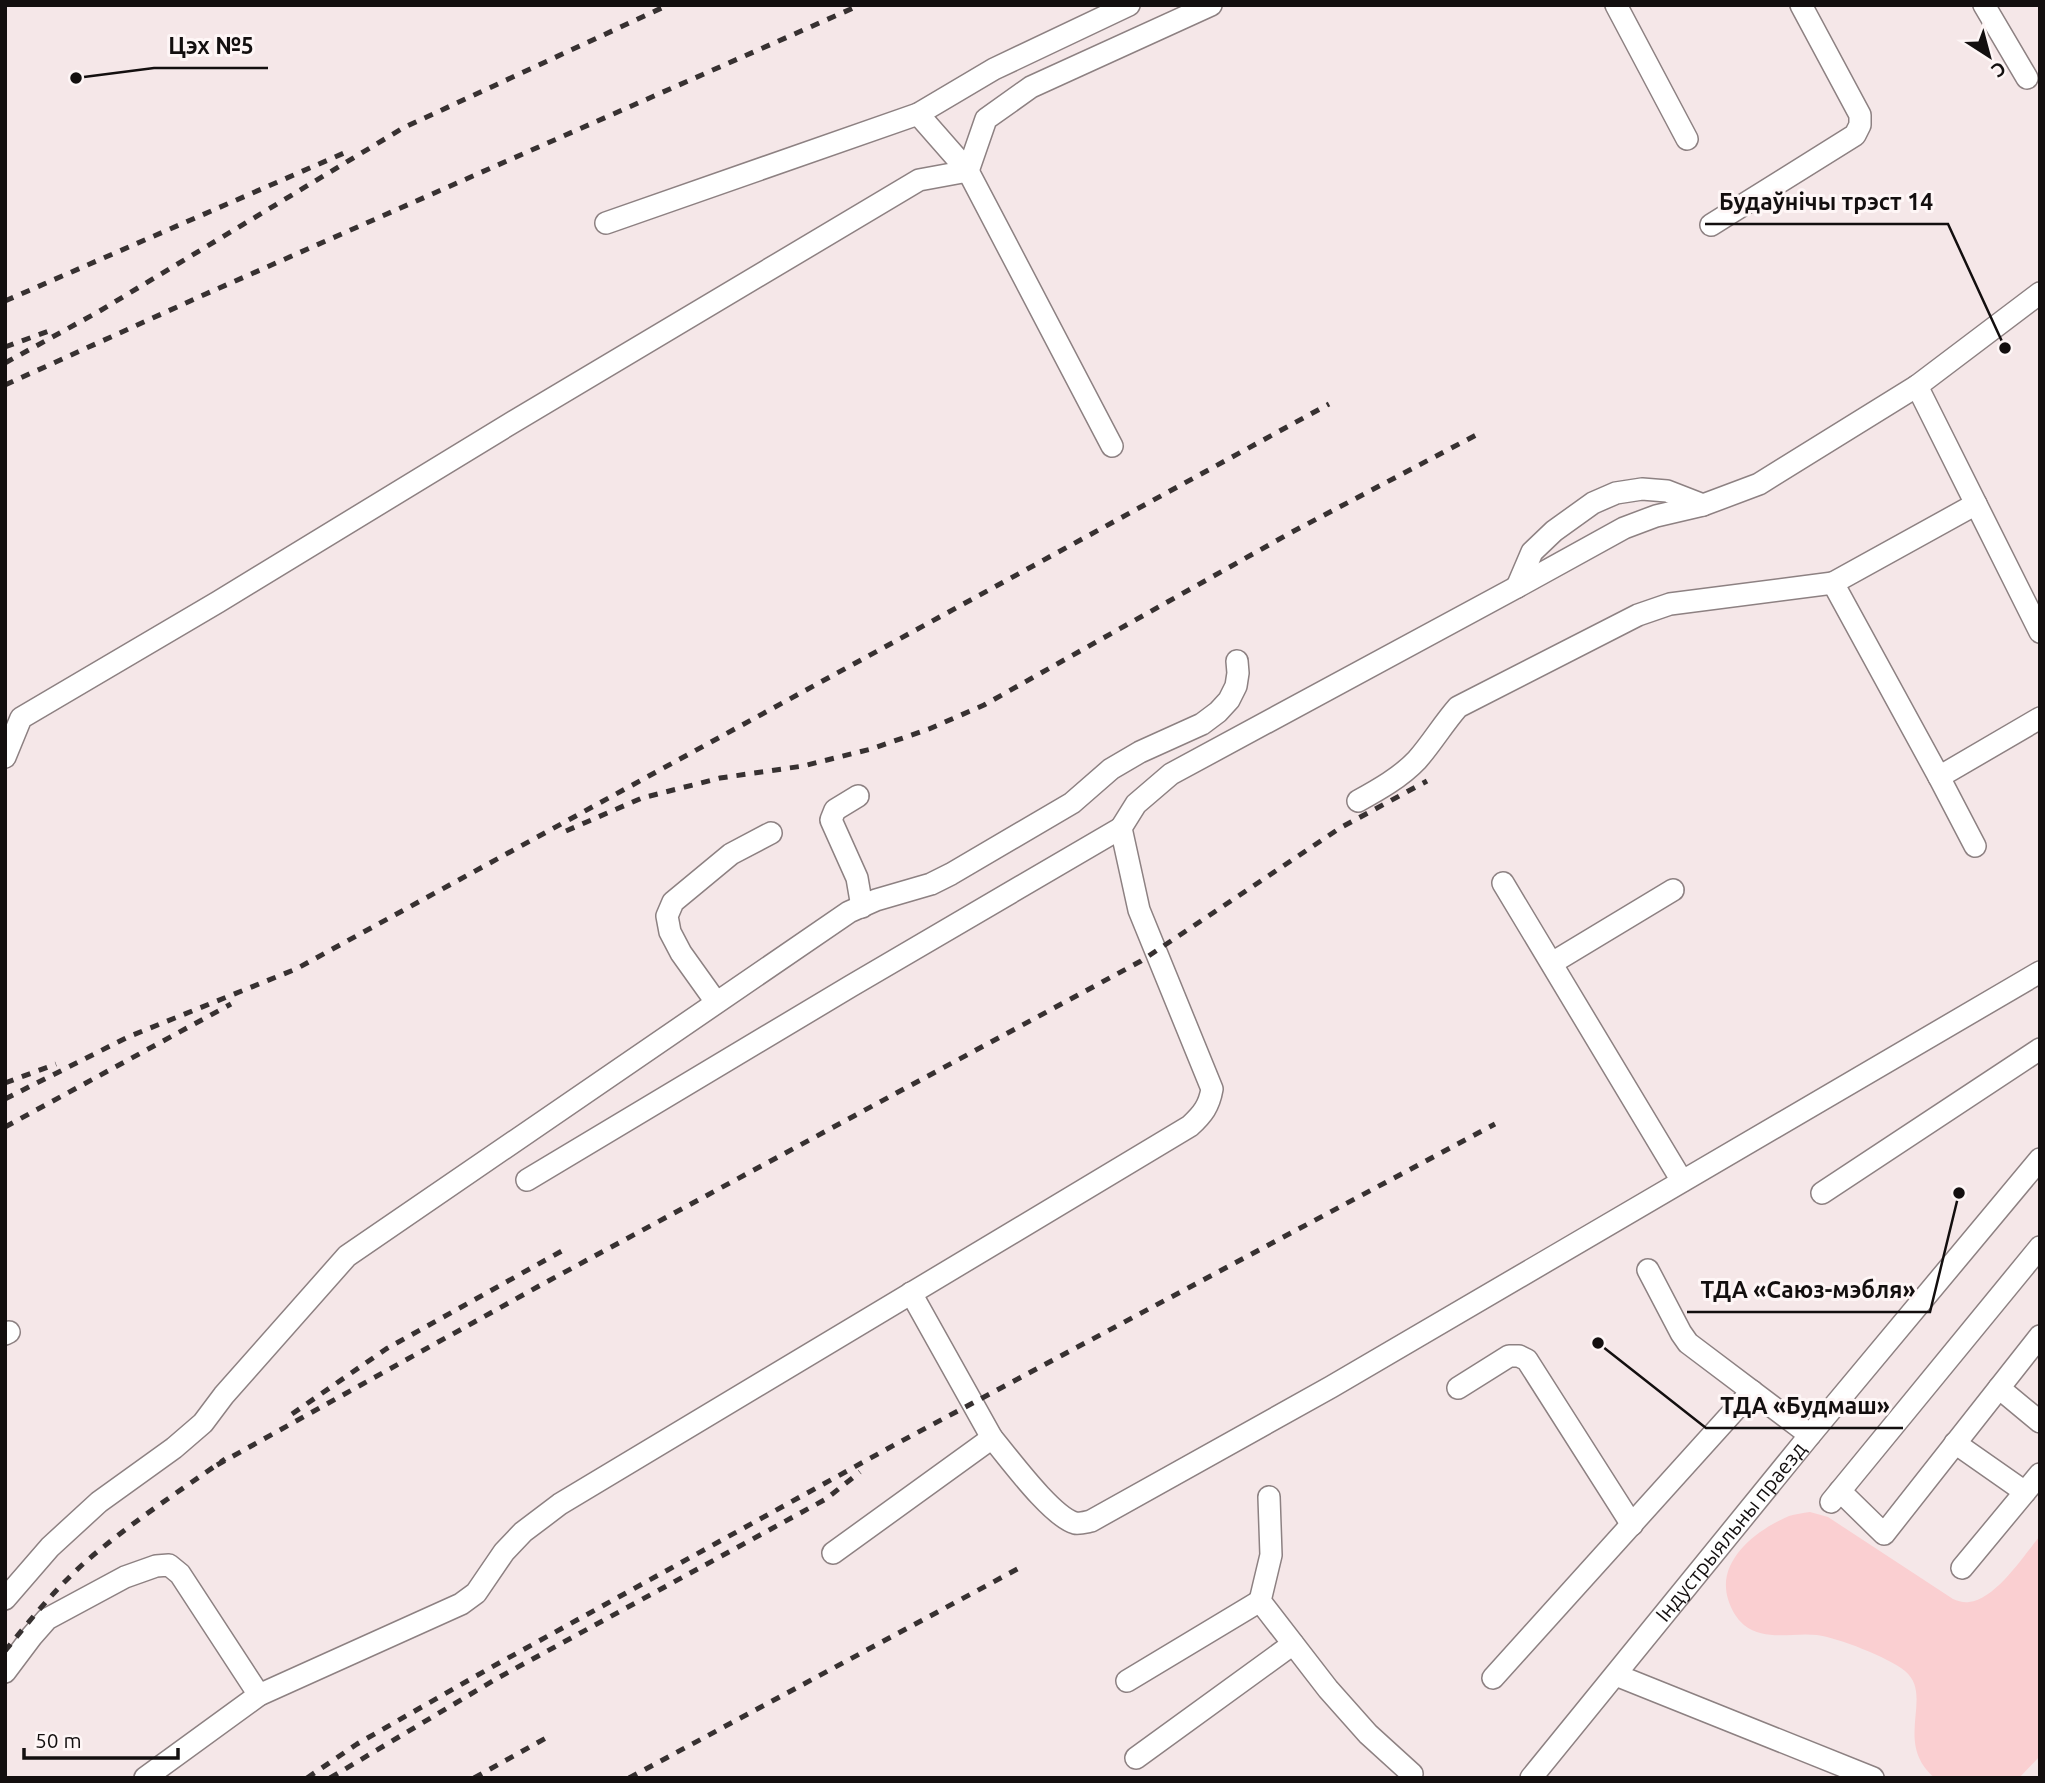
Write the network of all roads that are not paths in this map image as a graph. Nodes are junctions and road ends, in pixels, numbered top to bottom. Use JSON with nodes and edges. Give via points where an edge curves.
{"nodes":[{"id":1,"x":1129,"y":5,"type":"edge"},
{"id":2,"x":1210,"y":5,"type":"edge"},
{"id":3,"x":1616,"y":5,"type":"edge"},
{"id":4,"x":1801,"y":5,"type":"edge"},
{"id":5,"x":1984,"y":5,"type":"edge"},
{"id":6,"x":2027,"y":78,"type":"dead end"},
{"id":7,"x":918,"y":114,"type":"junction"},
{"id":8,"x":1687,"y":139,"type":"dead end"},
{"id":9,"x":968,"y":171,"type":"junction"},
{"id":10,"x":606,"y":223,"type":"dead end"},
{"id":11,"x":1711,"y":225,"type":"dead end"},
{"id":12,"x":2040,"y":293,"type":"edge"},
{"id":13,"x":1917,"y":386,"type":"junction"},
{"id":14,"x":1112,"y":446,"type":"dead end"},
{"id":15,"x":1976,"y":504,"type":"junction"},
{"id":16,"x":1703,"y":505,"type":"junction"},
{"id":17,"x":1833,"y":583,"type":"junction"},
{"id":18,"x":1517,"y":587,"type":"junction"},
{"id":19,"x":2040,"y":632,"type":"edge"},
{"id":20,"x":1237,"y":660,"type":"dead end"},
{"id":21,"x":2040,"y":718,"type":"edge"},
{"id":22,"x":5,"y":757,"type":"edge"},
{"id":23,"x":1939,"y":777,"type":"junction"},
{"id":24,"x":858,"y":796,"type":"dead end"},
{"id":25,"x":1358,"y":802,"type":"dead end"},
{"id":26,"x":1121,"y":828,"type":"junction"},
{"id":27,"x":771,"y":832,"type":"dead end"},
{"id":28,"x":1975,"y":846,"type":"dead end"},
{"id":29,"x":1503,"y":883,"type":"dead end"},
{"id":30,"x":1673,"y":890,"type":"dead end"},
{"id":31,"x":862,"y":907,"type":"junction"},
{"id":32,"x":1552,"y":963,"type":"junction"},
{"id":33,"x":2040,"y":972,"type":"edge"},
{"id":34,"x":716,"y":1002,"type":"junction"},
{"id":35,"x":2040,"y":1049,"type":"edge"},
{"id":36,"x":2040,"y":1159,"type":"edge"},
{"id":37,"x":527,"y":1180,"type":"dead end"},
{"id":38,"x":1682,"y":1181,"type":"junction"},
{"id":39,"x":1822,"y":1193,"type":"dead end"},
{"id":40,"x":2039,"y":1249,"type":"edge"},
{"id":41,"x":1648,"y":1270,"type":"dead end"},
{"id":42,"x":911,"y":1293,"type":"junction"},
{"id":43,"x":2040,"y":1336,"type":"edge"},
{"id":44,"x":1458,"y":1388,"type":"dead end"},
{"id":45,"x":1999,"y":1388,"type":"junction"},
{"id":46,"x":1752,"y":1391,"type":"junction"},
{"id":47,"x":2040,"y":1422,"type":"edge"},
{"id":48,"x":1810,"y":1435,"type":"junction"},
{"id":49,"x":992,"y":1438,"type":"junction"},
{"id":50,"x":1955,"y":1443,"type":"junction"},
{"id":51,"x":2040,"y":1474,"type":"edge"},
{"id":52,"x":2025,"y":1492,"type":"junction"},
{"id":53,"x":1269,"y":1497,"type":"dead end"},
{"id":54,"x":1632,"y":1525,"type":"junction"},
{"id":55,"x":833,"y":1553,"type":"dead end"},
{"id":56,"x":1962,"y":1568,"type":"dead end"},
{"id":57,"x":5,"y":1599,"type":"edge"},
{"id":58,"x":1260,"y":1601,"type":"junction"},
{"id":59,"x":1293,"y":1644,"type":"junction"},
{"id":60,"x":5,"y":1672,"type":"edge"},
{"id":61,"x":1616,"y":1675,"type":"junction"},
{"id":62,"x":1493,"y":1678,"type":"dead end"},
{"id":63,"x":1127,"y":1681,"type":"dead end"},
{"id":64,"x":259,"y":1695,"type":"junction"},
{"id":65,"x":1136,"y":1758,"type":"dead end"},
{"id":66,"x":1416,"y":1777,"type":"edge"},
{"id":67,"x":145,"y":1778,"type":"edge"},
{"id":68,"x":1531,"y":1778,"type":"edge"},
{"id":69,"x":1873,"y":1778,"type":"edge"}],
"edges":[{"from":1,"to":7,"type":"street","via":[[994,69]]},
{"from":2,"to":9,"type":"street","via":[[1031,87],[986,119]]},
{"from":3,"to":8,"type":"street"},
{"from":4,"to":11,"type":"street","via":[[1860,115],[1860,125],[1855,135]]},
{"from":5,"to":6,"type":"street"},
{"from":7,"to":9,"type":"street"},
{"from":7,"to":10,"type":"street"},
{"from":9,"to":14,"type":"street"},
{"from":9,"to":22,"type":"street","via":[[919,180],[20,718]]},
{"from":12,"to":13,"type":"street"},
{"from":13,"to":15,"type":"street"},
{"from":13,"to":16,"type":"street","via":[[1759,484]]},
{"from":15,"to":17,"type":"street"},
{"from":15,"to":19,"type":"street"},
{"from":16,"to":18,"type":"street","via":[[1623,528]]},
{"from":16,"to":18,"type":"street","via":[[1667,491],[1642,489],[1593,503],[1532,552]]},
{"from":17,"to":23,"type":"street"},
{"from":17,"to":25,"type":"street","via":[[1670,604],[1638,615],[1458,708],[1415,762]]},
{"from":18,"to":26,"type":"street","via":[[1171,774],[1136,804]]},
{"from":20,"to":31,"type":"street","via":[[1236,686],[1229,700],[1202,724],[1121,763],[1072,803],[951,874]]},
{"from":21,"to":23,"type":"street"},
{"from":23,"to":28,"type":"street"},
{"from":24,"to":31,"type":"street","via":[[835,810],[831,820],[857,878]]},
{"from":26,"to":37,"type":"street"},
{"from":26,"to":42,"type":"street","via":[[1139,910],[1212,1089],[1210,1102],[1190,1126]]},
{"from":27,"to":34,"type":"street","via":[[721,862],[673,902],[667,916],[681,953]]},
{"from":29,"to":32,"type":"street"},
{"from":30,"to":32,"type":"street"},
{"from":31,"to":34,"type":"street"},
{"from":32,"to":38,"type":"street"},
{"from":33,"to":38,"type":"street"},
{"from":34,"to":57,"type":"street","via":[[346,1256],[203,1423],[99,1502],[50,1547]]},
{"from":35,"to":39,"type":"street"},
{"from":36,"to":48,"type":"street","name":"Індустрыяльны праезд"},
{"from":38,"to":49,"type":"street","via":[[1331,1387],[1091,1521],[1076,1524],[1062,1516]]},
{"from":40,"to":50,"type":"street","via":[[1835,1497],[1884,1534]]},
{"from":41,"to":46,"type":"street","via":[[1688,1343]]},
{"from":42,"to":49,"type":"street"},
{"from":42,"to":64,"type":"street","via":[[560,1504],[513,1542],[476,1593],[461,1604]]},
{"from":43,"to":45,"type":"street"},
{"from":44,"to":54,"type":"street","via":[[1509,1356],[1527,1360]]},
{"from":45,"to":47,"type":"street"},
{"from":45,"to":50,"type":"street"},
{"from":46,"to":48,"type":"street"},
{"from":46,"to":54,"type":"street"},
{"from":48,"to":61,"type":"street","name":"Індустрыяльны праезд"},
{"from":49,"to":55,"type":"street"},
{"from":50,"to":52,"type":"street"},
{"from":51,"to":52,"type":"street"},
{"from":52,"to":56,"type":"street"},
{"from":53,"to":58,"type":"street","via":[[1271,1555]]},
{"from":54,"to":62,"type":"street"},
{"from":58,"to":59,"type":"street"},
{"from":58,"to":63,"type":"street"},
{"from":59,"to":65,"type":"street"},
{"from":59,"to":66,"type":"street","via":[[1368,1734]]},
{"from":60,"to":64,"type":"street","via":[[47,1619],[125,1577],[169,1565],[180,1574]]},
{"from":61,"to":68,"type":"street","name":"Індустрыяльны праезд"},
{"from":61,"to":69,"type":"street"},
{"from":64,"to":67,"type":"street"}]}
